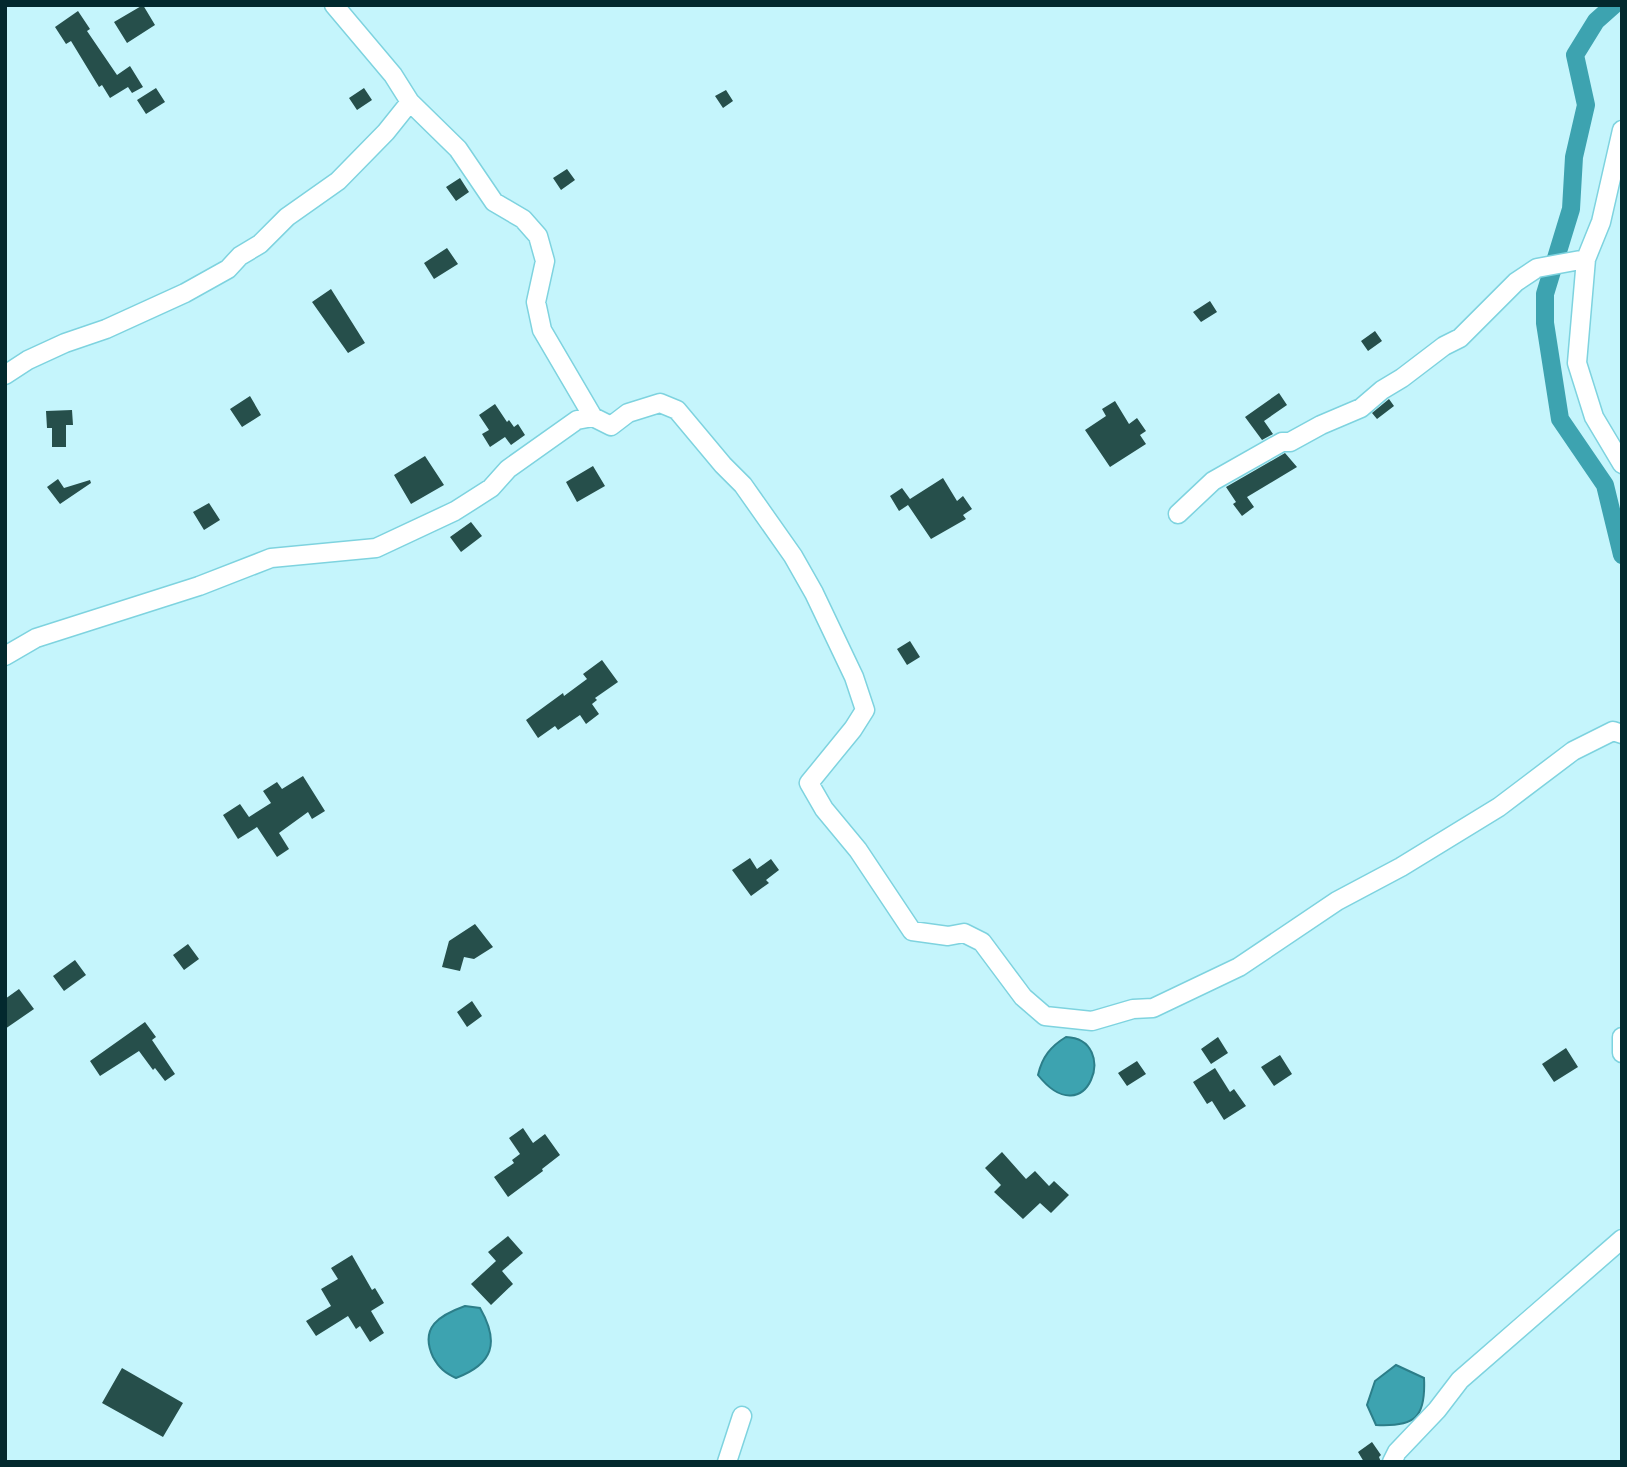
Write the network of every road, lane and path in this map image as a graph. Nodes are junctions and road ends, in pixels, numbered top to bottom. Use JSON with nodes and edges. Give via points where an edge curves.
{"nodes":[{"id":1,"x":334,"y":5,"type":"edge"},
{"id":2,"x":410,"y":102,"type":"junction"},
{"id":3,"x":1622,"y":130,"type":"edge"},
{"id":4,"x":1581,"y":260,"type":"junction"},
{"id":5,"x":5,"y":375,"type":"edge"},
{"id":6,"x":593,"y":417,"type":"junction"},
{"id":7,"x":1622,"y":464,"type":"edge"},
{"id":8,"x":1178,"y":514,"type":"dead end"},
{"id":9,"x":5,"y":656,"type":"edge"},
{"id":10,"x":1617,"y":732,"type":"edge"},
{"id":11,"x":1622,"y":1037,"type":"edge"},
{"id":12,"x":1622,"y":1054,"type":"edge"},
{"id":13,"x":1622,"y":1239,"type":"edge"},
{"id":14,"x":742,"y":1416,"type":"dead end"},
{"id":15,"x":727,"y":1462,"type":"edge"},
{"id":16,"x":1392,"y":1462,"type":"edge"}],
"edges":[{"from":1,"to":2,"type":"street"},
{"from":2,"to":5,"type":"street","via":[[338,181],[287,217],[228,269],[106,329],[28,360]]},
{"from":2,"to":6,"type":"street","via":[[458,149],[494,202],[523,219],[538,236],[545,261],[536,302],[542,330]]},
{"from":3,"to":4,"type":"street","via":[[1601,222]]},
{"from":4,"to":7,"type":"street","via":[[1577,363],[1594,417]]},
{"from":4,"to":8,"type":"street","via":[[1537,268],[1516,282],[1460,338],[1361,408],[1282,442],[1213,481]]},
{"from":6,"to":9,"type":"street","via":[[577,420],[508,470],[491,488],[454,511],[376,548],[271,558],[36,638]]},
{"from":6,"to":10,"type":"street","via":[[611,426],[628,413],[660,403],[677,410],[743,485],[814,593],[865,710],[809,783],[912,931],[948,936],[964,933],[982,942],[1023,997],[1045,1016],[1093,1021],[1153,1008],[1239,967],[1337,901],[1499,807],[1573,751]]},
{"from":11,"to":12,"type":"street"},
{"from":13,"to":16,"type":"street","via":[[1461,1380]]},
{"from":14,"to":15,"type":"street"}]}
